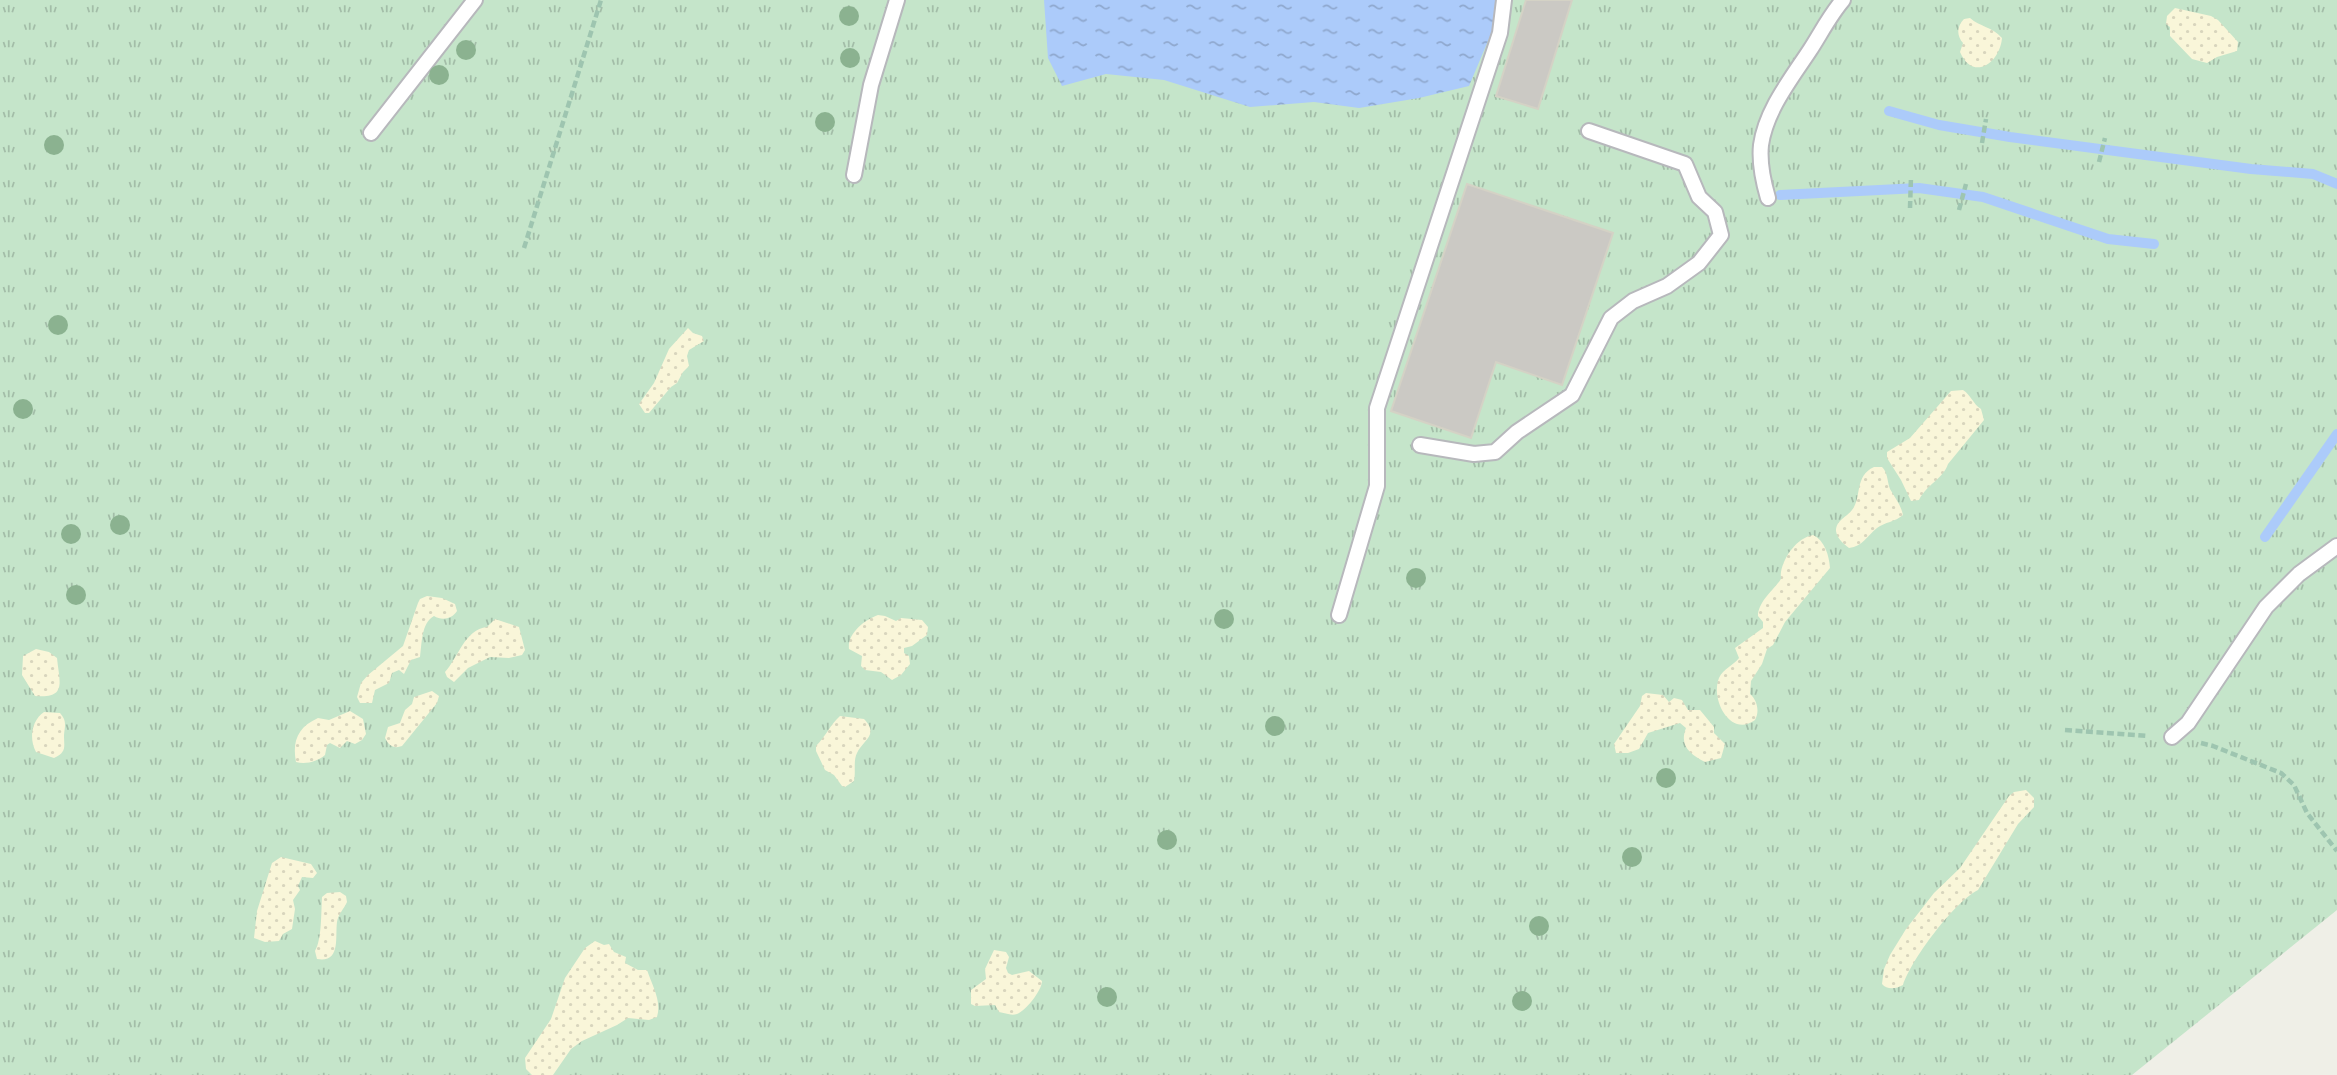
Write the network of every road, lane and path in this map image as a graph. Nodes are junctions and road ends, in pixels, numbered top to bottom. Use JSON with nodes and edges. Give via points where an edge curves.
{"nodes":[{"id":1,"x":475,"y":0,"type":"edge"},
{"id":2,"x":601,"y":0,"type":"edge"},
{"id":3,"x":897,"y":0,"type":"edge"},
{"id":4,"x":1504,"y":0,"type":"edge"},
{"id":5,"x":1843,"y":0,"type":"edge"},
{"id":6,"x":1986,"y":119,"type":"dead end"},
{"id":7,"x":1589,"y":131,"type":"dead end"},
{"id":8,"x":371,"y":132,"type":"dead end"},
{"id":9,"x":2105,"y":138,"type":"dead end"},
{"id":10,"x":1982,"y":143,"type":"dead end"},
{"id":11,"x":2099,"y":162,"type":"dead end"},
{"id":12,"x":854,"y":175,"type":"dead end"},
{"id":13,"x":1911,"y":177,"type":"dead end"},
{"id":14,"x":1966,"y":184,"type":"dead end"},
{"id":15,"x":1768,"y":198,"type":"dead end"},
{"id":16,"x":1910,"y":208,"type":"dead end"},
{"id":17,"x":1959,"y":211,"type":"dead end"},
{"id":18,"x":524,"y":248,"type":"dead end"},
{"id":19,"x":1420,"y":445,"type":"dead end"},
{"id":20,"x":2337,"y":546,"type":"edge"},
{"id":21,"x":1339,"y":615,"type":"dead end"},
{"id":22,"x":2065,"y":730,"type":"dead end"},
{"id":23,"x":2172,"y":737,"type":"junction"},
{"id":24,"x":2337,"y":851,"type":"edge"}],
"edges":[{"from":1,"to":8,"type":"lane"},
{"from":2,"to":18,"type":"path"},
{"from":3,"to":12,"type":"lane","via":[[863,117]]},
{"from":4,"to":21,"type":"lane","via":[[1500,33],[1377,408],[1377,486]]},
{"from":5,"to":15,"type":"lane","via":[[1766,126],[1761,163]]},
{"from":6,"to":10,"type":"path"},
{"from":7,"to":19,"type":"lane","via":[[1685,164],[1699,197],[1716,212],[1721,235],[1699,263],[1611,318],[1572,395],[1495,452],[1474,454]]},
{"from":9,"to":11,"type":"path"},
{"from":13,"to":16,"type":"path"},
{"from":14,"to":17,"type":"path"},
{"from":20,"to":23,"type":"lane","via":[[2299,574],[2266,607],[2188,723]]},
{"from":22,"to":23,"type":"path"},
{"from":23,"to":24,"type":"path","via":[[2213,746],[2281,773],[2294,785],[2307,813]]}]}
